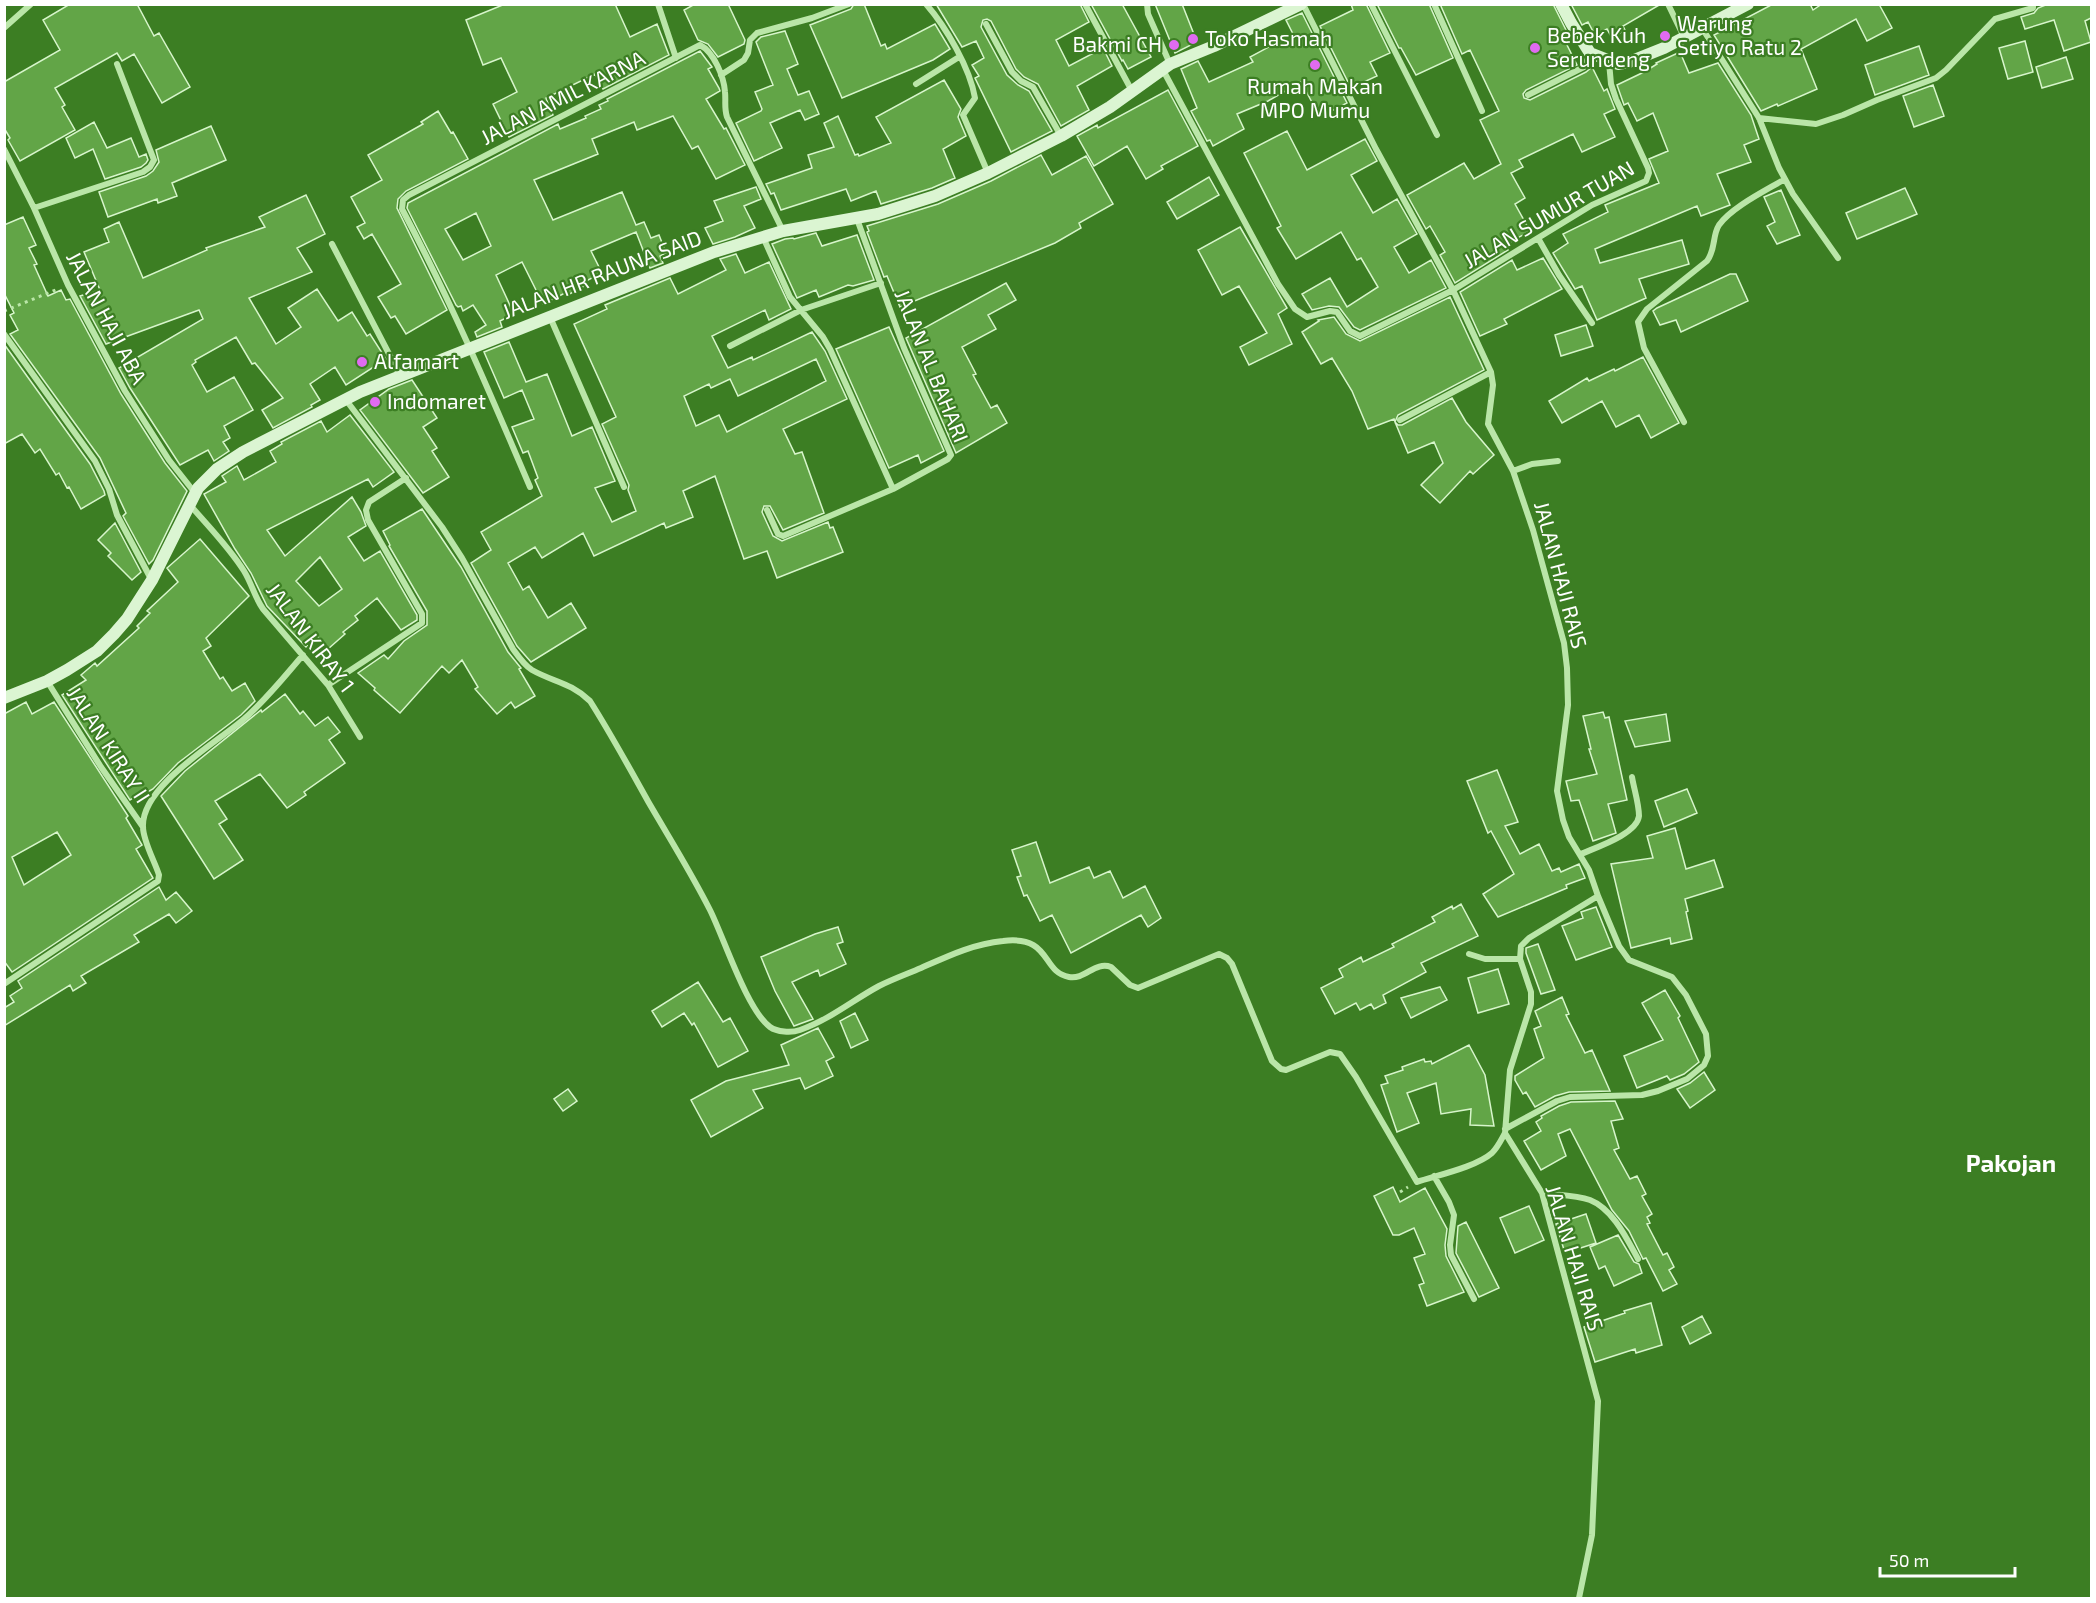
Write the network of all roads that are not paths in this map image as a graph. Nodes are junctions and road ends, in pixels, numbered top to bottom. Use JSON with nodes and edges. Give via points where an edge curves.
{"nodes":[{"id":1,"x":31,"y":4,"type":"edge"},
{"id":2,"x":658,"y":4,"type":"edge"},
{"id":3,"x":849,"y":4,"type":"edge"},
{"id":4,"x":926,"y":4,"type":"edge"},
{"id":5,"x":1085,"y":4,"type":"edge"},
{"id":6,"x":1147,"y":4,"type":"edge"},
{"id":7,"x":1302,"y":4,"type":"edge"},
{"id":8,"x":1371,"y":4,"type":"edge"},
{"id":9,"x":1434,"y":4,"type":"edge"},
{"id":10,"x":1561,"y":4,"type":"edge"},
{"id":11,"x":1668,"y":4,"type":"edge"},
{"id":12,"x":1748,"y":4,"type":"edge"},
{"id":13,"x":2033,"y":4,"type":"edge"},
{"id":14,"x":986,"y":24,"type":"dead end"},
{"id":15,"x":4,"y":28,"type":"edge"},
{"id":16,"x":1702,"y":28,"type":"junction"},
{"id":17,"x":1684,"y":38,"type":"junction"},
{"id":18,"x":1590,"y":53,"type":"junction"},
{"id":19,"x":959,"y":57,"type":"junction"},
{"id":20,"x":676,"y":58,"type":"junction"},
{"id":21,"x":1609,"y":62,"type":"junction"},
{"id":22,"x":117,"y":64,"type":"dead end"},
{"id":23,"x":1167,"y":67,"type":"junction"},
{"id":24,"x":721,"y":75,"type":"junction"},
{"id":25,"x":916,"y":84,"type":"dead end"},
{"id":26,"x":1132,"y":92,"type":"junction"},
{"id":27,"x":1528,"y":94,"type":"dead end"},
{"id":28,"x":1482,"y":111,"type":"dead end"},
{"id":29,"x":1759,"y":118,"type":"junction"},
{"id":30,"x":1437,"y":135,"type":"dead end"},
{"id":31,"x":1060,"y":136,"type":"junction"},
{"id":32,"x":5,"y":152,"type":"edge"},
{"id":33,"x":988,"y":173,"type":"junction"},
{"id":34,"x":1785,"y":179,"type":"junction"},
{"id":35,"x":34,"y":208,"type":"junction"},
{"id":36,"x":857,"y":219,"type":"junction"},
{"id":37,"x":783,"y":231,"type":"junction"},
{"id":38,"x":763,"y":237,"type":"junction"},
{"id":39,"x":1538,"y":238,"type":"junction"},
{"id":40,"x":332,"y":244,"type":"dead end"},
{"id":41,"x":1838,"y":258,"type":"dead end"},
{"id":42,"x":881,"y":283,"type":"junction"},
{"id":43,"x":1453,"y":290,"type":"junction"},
{"id":44,"x":801,"y":310,"type":"junction"},
{"id":45,"x":550,"y":317,"type":"junction"},
{"id":46,"x":1592,"y":323,"type":"dead end"},
{"id":47,"x":4,"y":334,"type":"edge"},
{"id":48,"x":730,"y":346,"type":"dead end"},
{"id":49,"x":469,"y":348,"type":"junction"},
{"id":50,"x":1491,"y":372,"type":"junction"},
{"id":51,"x":401,"y":378,"type":"junction"},
{"id":52,"x":346,"y":399,"type":"junction"},
{"id":53,"x":1400,"y":420,"type":"dead end"},
{"id":54,"x":1684,"y":422,"type":"dead end"},
{"id":55,"x":1558,"y":461,"type":"dead end"},
{"id":56,"x":1513,"y":471,"type":"junction"},
{"id":57,"x":406,"y":478,"type":"junction"},
{"id":58,"x":530,"y":487,"type":"dead end"},
{"id":59,"x":624,"y":487,"type":"dead end"},
{"id":60,"x":893,"y":489,"type":"junction"},
{"id":61,"x":192,"y":499,"type":"junction"},
{"id":62,"x":767,"y":510,"type":"dead end"},
{"id":63,"x":152,"y":580,"type":"junction"},
{"id":64,"x":303,"y":655,"type":"junction"},
{"id":65,"x":47,"y":681,"type":"junction"},
{"id":66,"x":328,"y":685,"type":"junction"},
{"id":67,"x":4,"y":698,"type":"edge"},
{"id":68,"x":360,"y":737,"type":"dead end"},
{"id":69,"x":1632,"y":777,"type":"dead end"},
{"id":70,"x":143,"y":827,"type":"junction"},
{"id":71,"x":1581,"y":854,"type":"junction"},
{"id":72,"x":1598,"y":896,"type":"junction"},
{"id":73,"x":1469,"y":954,"type":"dead end"},
{"id":74,"x":1520,"y":959,"type":"junction"},
{"id":75,"x":6,"y":980,"type":"edge"},
{"id":76,"x":1505,"y":1131,"type":"junction"},
{"id":77,"x":1434,"y":1176,"type":"junction"},
{"id":78,"x":1542,"y":1193,"type":"junction"},
{"id":79,"x":1638,"y":1259,"type":"dead end"},
{"id":80,"x":1474,"y":1299,"type":"dead end"},
{"id":81,"x":1579,"y":1599,"type":"edge"}],
"edges":[{"from":1,"to":15,"type":"street"},
{"from":2,"to":20,"type":"street"},
{"from":3,"to":24,"type":"street","via":[[757,33],[750,40],[744,60]]},
{"from":4,"to":19,"type":"street"},
{"from":5,"to":26,"type":"street"},
{"from":6,"to":23,"type":"street"},
{"from":7,"to":23,"type":"main road","name":"JALAN HR RAUNA SAID"},
{"from":7,"to":43,"type":"street","name":"JALAN HAJI RAIS"},
{"from":8,"to":30,"type":"street"},
{"from":9,"to":28,"type":"street"},
{"from":10,"to":18,"type":"main road"},
{"from":11,"to":17,"type":"street"},
{"from":12,"to":16,"type":"main road"},
{"from":13,"to":29,"type":"street","via":[[2033,8],[1995,19],[1936,78],[1816,124]]},
{"from":14,"to":31,"type":"street","via":[[1012,72],[1033,87]]},
{"from":16,"to":17,"type":"main road"},
{"from":16,"to":29,"type":"street"},
{"from":17,"to":21,"type":"main road","via":[[1629,62]]},
{"from":18,"to":21,"type":"main road"},
{"from":18,"to":27,"type":"street","via":[[1584,67]]},
{"from":19,"to":25,"type":"street"},
{"from":19,"to":33,"type":"street","via":[[975,98],[963,115]]},
{"from":20,"to":24,"type":"street","name":"JALAN AMIL KARNA","via":[[700,45],[706,48]]},
{"from":20,"to":49,"type":"street","name":"JALAN AMIL KARNA","via":[[404,200],[402,209]]},
{"from":21,"to":39,"type":"street","name":"JALAN SUMUR TUAN","via":[[1611,84],[1648,168],[1648,177],[1642,184],[1592,205]]},
{"from":22,"to":35,"type":"street","via":[[154,160],[150,167]]},
{"from":23,"to":26,"type":"main road","name":"JALAN HR RAUNA SAID"},
{"from":23,"to":43,"type":"street","name":"JALAN SUMUR TUAN","via":[[1294,309],[1307,317],[1336,312],[1354,334],[1364,336]]},
{"from":24,"to":37,"type":"street","name":"JALAN AMIL KARNA","via":[[727,117]]},
{"from":26,"to":31,"type":"main road","name":"JALAN HR RAUNA SAID"},
{"from":29,"to":34,"type":"street"},
{"from":31,"to":33,"type":"main road","name":"JALAN HR RAUNA SAID"},
{"from":32,"to":35,"type":"street","name":"JALAN HAJI ABA"},
{"from":33,"to":36,"type":"main road","name":"JALAN HR RAUNA SAID","via":[[905,206]]},
{"from":34,"to":41,"type":"street"},
{"from":34,"to":54,"type":"street","via":[[1739,207],[1720,224],[1713,253],[1707,261],[1647,309],[1638,322],[1644,348]]},
{"from":35,"to":61,"type":"street","name":"JALAN HAJI ABA","via":[[68,285],[125,391]]},
{"from":36,"to":37,"type":"main road","name":"JALAN HR RAUNA SAID"},
{"from":36,"to":42,"type":"street","name":"JALAN AL BAHARI"},
{"from":37,"to":38,"type":"main road","name":"JALAN HR RAUNA SAID"},
{"from":38,"to":44,"type":"street","via":[[782,281]]},
{"from":38,"to":45,"type":"main road","name":"JALAN HR RAUNA SAID","via":[[714,252]]},
{"from":39,"to":43,"type":"street","name":"JALAN SUMUR TUAN"},
{"from":39,"to":46,"type":"street"},
{"from":40,"to":51,"type":"street"},
{"from":42,"to":44,"type":"street"},
{"from":42,"to":60,"type":"street","name":"JALAN AL BAHARI","via":[[904,348],[951,454]]},
{"from":43,"to":50,"type":"street","name":"JALAN HAJI RAIS"},
{"from":44,"to":48,"type":"street"},
{"from":44,"to":60,"type":"street","via":[[830,349]]},
{"from":45,"to":49,"type":"main road","name":"JALAN HR RAUNA SAID"},
{"from":45,"to":59,"type":"street"},
{"from":47,"to":63,"type":"street","via":[[95,461],[117,515]]},
{"from":49,"to":51,"type":"main road","name":"JALAN HR RAUNA SAID"},
{"from":49,"to":58,"type":"street","name":"JALAN AMIL KARNA"},
{"from":50,"to":53,"type":"street"},
{"from":50,"to":56,"type":"street","name":"JALAN HAJI RAIS","via":[[1488,423]]},
{"from":51,"to":52,"type":"main road","name":"JALAN HR RAUNA SAID"},
{"from":52,"to":57,"type":"street"},
{"from":52,"to":61,"type":"main road","name":"JALAN HR RAUNA SAID","via":[[243,452],[217,469]]},
{"from":55,"to":56,"type":"street"},
{"from":56,"to":71,"type":"street","name":"JALAN HAJI RAIS","via":[[1564,643],[1568,705],[1557,791],[1569,837]]},
{"from":57,"to":66,"type":"street","via":[[369,502],[366,510],[422,614],[422,623]]},
{"from":57,"to":77,"type":"street","via":[[462,558],[518,655],[532,669],[571,686],[590,701],[710,911],[752,1005],[770,1027],[782,1032],[798,1031],[879,986],[950,955],[1002,941],[1032,944],[1059,974],[1078,978],[1107,965],[1138,988],[1214,954],[1224,955],[1232,964],[1272,1061],[1286,1070],[1330,1052],[1340,1054],[1417,1182]]},
{"from":60,"to":62,"type":"street","name":"JALAN AL BAHARI","via":[[783,536],[778,534]]},
{"from":61,"to":63,"type":"main road","name":"JALAN HR RAUNA SAID"},
{"from":61,"to":64,"type":"street","name":"JALAN KIRAY 1","via":[[243,570],[254,597]]},
{"from":63,"to":65,"type":"main road","name":"JALAN HR RAUNA SAID","via":[[127,619],[97,651]]},
{"from":64,"to":66,"type":"street","name":"JALAN KIRAY 1"},
{"from":64,"to":70,"type":"street","via":[[243,719],[158,789],[147,807]]},
{"from":65,"to":67,"type":"main road","name":"JALAN HR RAUNA SAID"},
{"from":65,"to":70,"type":"street","name":"JALAN KIRAY II"},
{"from":66,"to":68,"type":"street","name":"JALAN KIRAY 1"},
{"from":69,"to":71,"type":"street","via":[[1639,814],[1637,824]]},
{"from":70,"to":75,"type":"street","name":"JALAN KIRAY II","via":[[158,881]]},
{"from":71,"to":72,"type":"street","name":"JALAN HAJI RAIS"},
{"from":72,"to":74,"type":"street","via":[[1523,942]]},
{"from":72,"to":76,"type":"street","name":"JALAN HAJI RAIS","via":[[1629,960],[1672,977],[1686,995],[1706,1034],[1708,1056],[1704,1065],[1687,1079],[1650,1093],[1570,1097]]},
{"from":73,"to":74,"type":"street","via":[[1485,959]]},
{"from":74,"to":76,"type":"street","via":[[1531,1004],[1510,1070]]},
{"from":76,"to":77,"type":"street","via":[[1491,1154]]},
{"from":76,"to":78,"type":"street","name":"JALAN HAJI RAIS"},
{"from":77,"to":80,"type":"street","via":[[1454,1215],[1451,1256]]},
{"from":78,"to":79,"type":"street","via":[[1598,1204],[1622,1230]]},
{"from":78,"to":81,"type":"street","name":"JALAN HAJI RAIS","via":[[1598,1401],[1592,1535]]}]}
